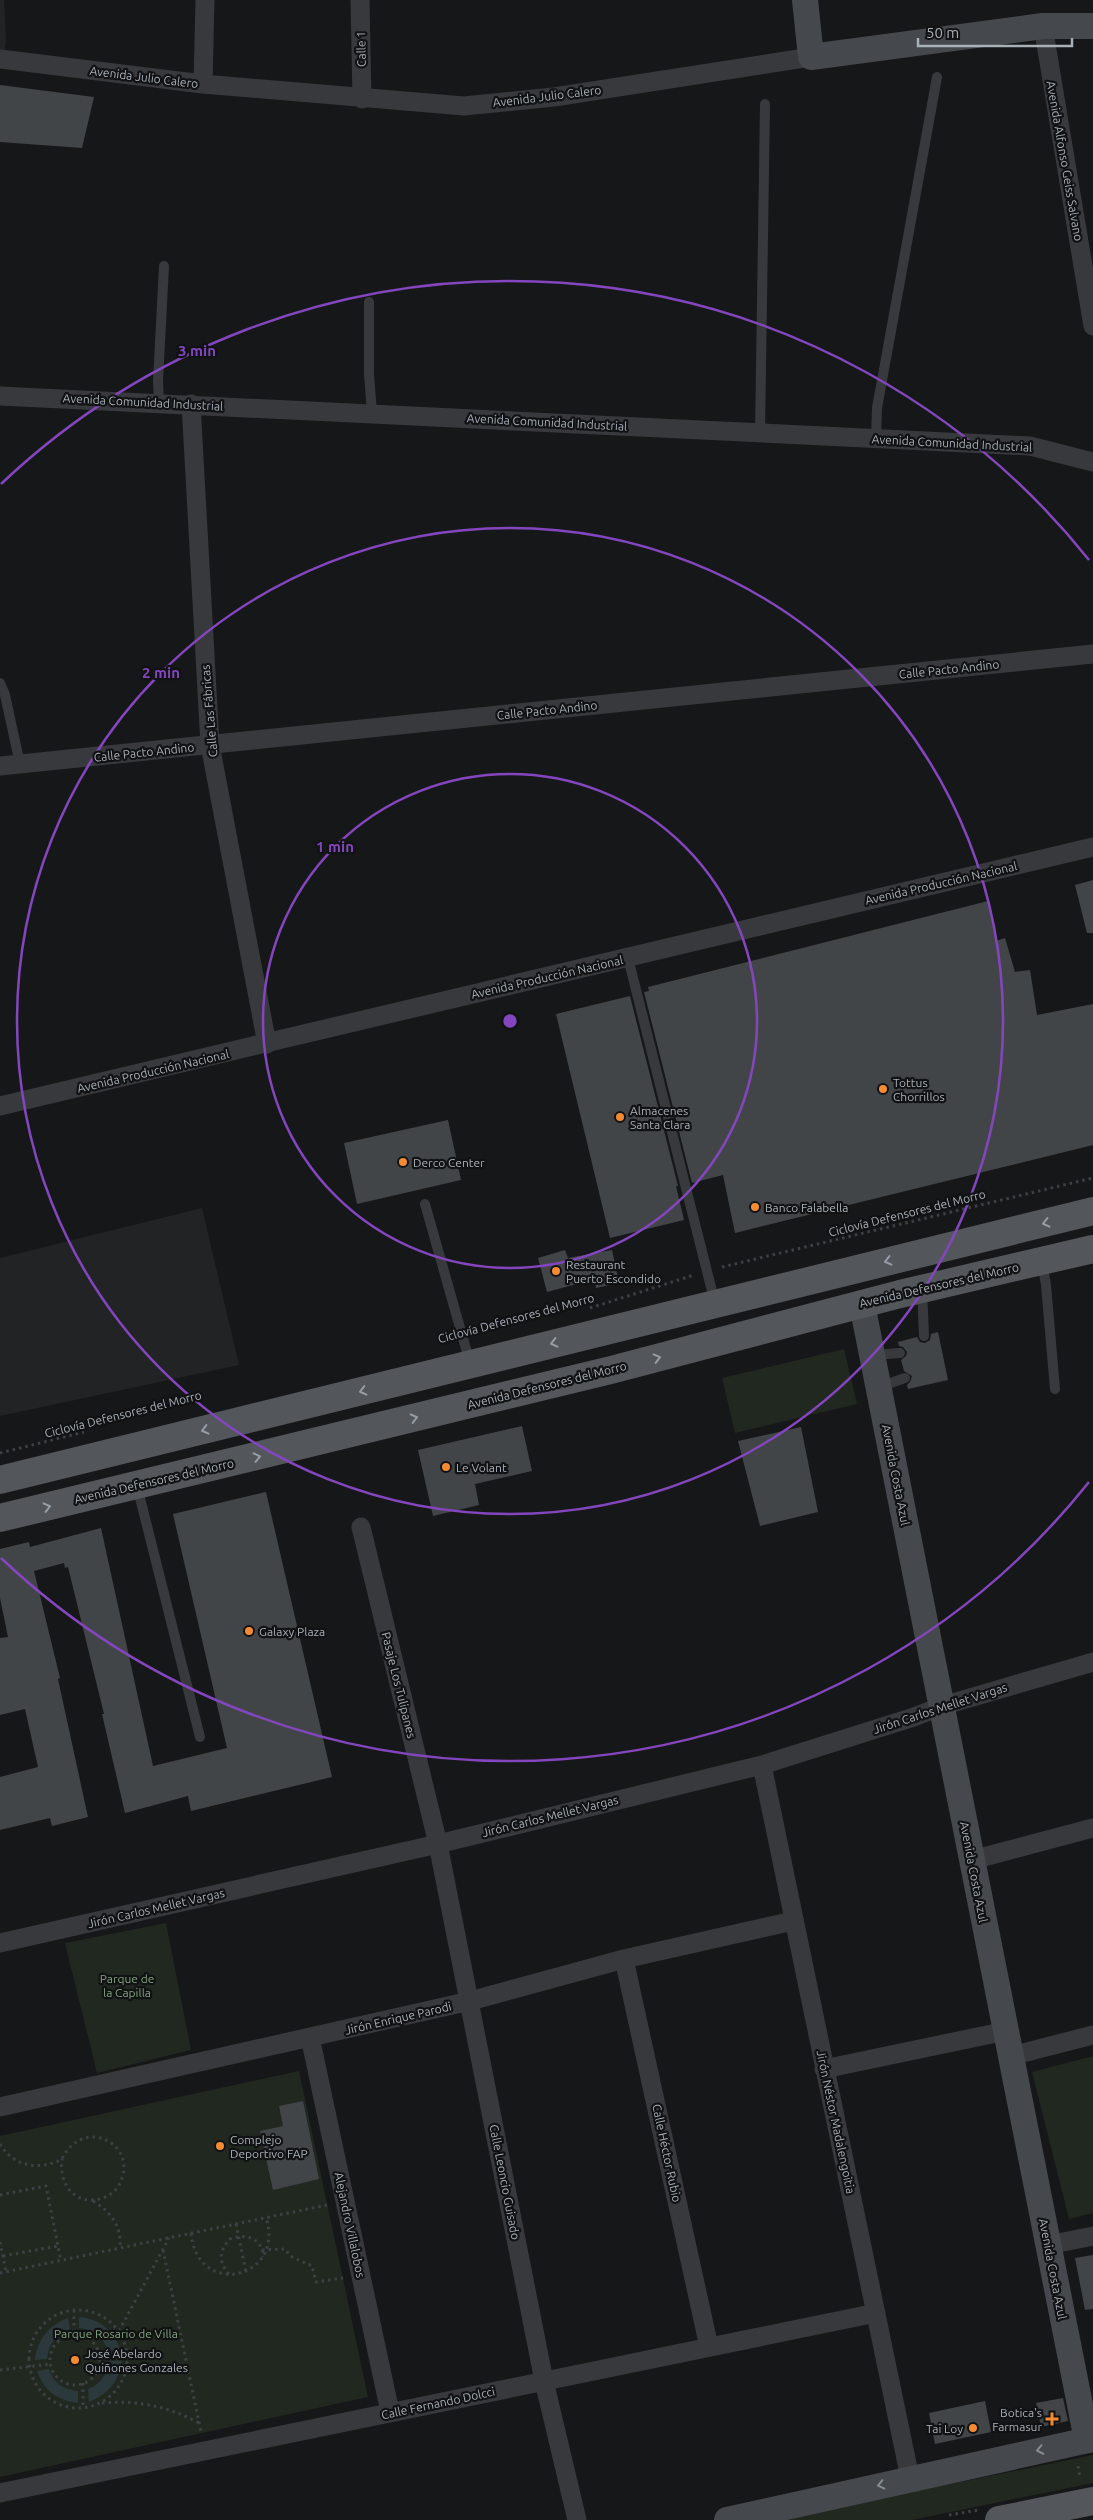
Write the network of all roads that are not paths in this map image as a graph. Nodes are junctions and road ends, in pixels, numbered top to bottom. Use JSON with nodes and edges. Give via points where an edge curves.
{"nodes":[{"id":1,"x":205,"y":0,"type":"edge"},
{"id":2,"x":360,"y":0,"type":"edge"},
{"id":3,"x":805,"y":0,"type":"edge"},
{"id":4,"x":1043,"y":26,"type":"junction"},
{"id":5,"x":1093,"y":26,"type":"edge"},
{"id":6,"x":810,"y":57,"type":"junction"},
{"id":7,"x":0,"y":58,"type":"edge"},
{"id":8,"x":937,"y":77,"type":"dead end"},
{"id":9,"x":203,"y":84,"type":"junction"},
{"id":10,"x":362,"y":99,"type":"junction"},
{"id":11,"x":765,"y":104,"type":"dead end"},
{"id":12,"x":164,"y":266,"type":"dead end"},
{"id":13,"x":369,"y":302,"type":"dead end"},
{"id":14,"x":1093,"y":326,"type":"edge"},
{"id":15,"x":0,"y":396,"type":"edge"},
{"id":16,"x":159,"y":402,"type":"junction"},
{"id":17,"x":191,"y":404,"type":"junction"},
{"id":18,"x":372,"y":413,"type":"junction"},
{"id":19,"x":760,"y":433,"type":"junction"},
{"id":20,"x":876,"y":439,"type":"junction"},
{"id":21,"x":1093,"y":462,"type":"edge"},
{"id":22,"x":1093,"y":654,"type":"edge"},
{"id":23,"x":0,"y":683,"type":"edge"},
{"id":24,"x":210,"y":745,"type":"junction"},
{"id":25,"x":20,"y":764,"type":"junction"},
{"id":26,"x":0,"y":766,"type":"edge"},
{"id":27,"x":1093,"y":847,"type":"edge"},
{"id":28,"x":628,"y":958,"type":"junction"},
{"id":29,"x":267,"y":1044,"type":"junction"},
{"id":30,"x":0,"y":1106,"type":"edge"},
{"id":31,"x":425,"y":1204,"type":"dead end"},
{"id":32,"x":1093,"y":1212,"type":"edge"},
{"id":33,"x":1093,"y":1249,"type":"edge"},
{"id":34,"x":1041,"y":1261,"type":"junction"},
{"id":35,"x":922,"y":1289,"type":"junction"},
{"id":36,"x":715,"y":1303,"type":"junction"},
{"id":37,"x":862,"y":1304,"type":"junction"},
{"id":38,"x":924,"y":1336,"type":"dead end"},
{"id":39,"x":900,"y":1353,"type":"dead end"},
{"id":40,"x":872,"y":1355,"type":"junction"},
{"id":41,"x":470,"y":1364,"type":"junction"},
{"id":42,"x":905,"y":1378,"type":"dead end"},
{"id":43,"x":878,"y":1387,"type":"junction"},
{"id":44,"x":1055,"y":1389,"type":"dead end"},
{"id":45,"x":0,"y":1480,"type":"edge"},
{"id":46,"x":137,"y":1485,"type":"junction"},
{"id":47,"x":0,"y":1518,"type":"edge"},
{"id":48,"x":361,"y":1527,"type":"dead end"},
{"id":49,"x":1093,"y":1662,"type":"edge"},
{"id":50,"x":942,"y":1706,"type":"junction"},
{"id":51,"x":200,"y":1738,"type":"dead end"},
{"id":52,"x":762,"y":1765,"type":"junction"},
{"id":53,"x":1093,"y":1828,"type":"edge"},
{"id":54,"x":438,"y":1844,"type":"junction"},
{"id":55,"x":972,"y":1860,"type":"junction"},
{"id":56,"x":793,"y":1921,"type":"junction"},
{"id":57,"x":0,"y":1943,"type":"edge"},
{"id":58,"x":624,"y":1958,"type":"junction"},
{"id":59,"x":470,"y":2001,"type":"junction"},
{"id":60,"x":1093,"y":2035,"type":"edge"},
{"id":61,"x":310,"y":2037,"type":"junction"},
{"id":62,"x":1008,"y":2044,"type":"junction"},
{"id":63,"x":824,"y":2069,"type":"junction"},
{"id":64,"x":0,"y":2107,"type":"edge"},
{"id":65,"x":1093,"y":2236,"type":"edge"},
{"id":66,"x":1048,"y":2245,"type":"junction"},
{"id":67,"x":876,"y":2313,"type":"junction"},
{"id":68,"x":709,"y":2347,"type":"junction"},
{"id":69,"x":544,"y":2381,"type":"junction"},
{"id":70,"x":390,"y":2412,"type":"junction"},
{"id":71,"x":1090,"y":2439,"type":"edge"},
{"id":72,"x":910,"y":2478,"type":"junction"},
{"id":73,"x":0,"y":2493,"type":"edge"},
{"id":74,"x":1093,"y":2501,"type":"edge"},
{"id":75,"x":577,"y":2520,"type":"edge"},
{"id":76,"x":728,"y":2520,"type":"edge"},
{"id":77,"x":1000,"y":2520,"type":"edge"}],
"edges":[{"from":1,"to":9,"type":"street"},
{"from":2,"to":10,"type":"street","name":"Calle 1"},
{"from":3,"to":6,"type":"street"},
{"from":4,"to":5,"type":"street","name":"Avenida Julio Calero"},
{"from":4,"to":6,"type":"street","name":"Avenida Julio Calero"},
{"from":4,"to":14,"type":"street","name":"Avenida Alfonso Geiss Salvano"},
{"from":6,"to":10,"type":"street","name":"Avenida Julio Calero","via":[[554,97],[464,106]]},
{"from":7,"to":9,"type":"street","name":"Avenida Julio Calero"},
{"from":8,"to":20,"type":"lane","via":[[877,408]]},
{"from":9,"to":10,"type":"street","name":"Avenida Julio Calero"},
{"from":11,"to":19,"type":"lane"},
{"from":12,"to":16,"type":"lane"},
{"from":13,"to":18,"type":"lane"},
{"from":15,"to":16,"type":"street","name":"Avenida Comunidad Industrial"},
{"from":16,"to":17,"type":"street","name":"Avenida Comunidad Industrial"},
{"from":17,"to":18,"type":"street","name":"Avenida Comunidad Industrial"},
{"from":17,"to":24,"type":"street","name":"Calle Las Fábricas"},
{"from":18,"to":19,"type":"street","name":"Avenida Comunidad Industrial"},
{"from":19,"to":20,"type":"street","name":"Avenida Comunidad Industrial"},
{"from":20,"to":21,"type":"street","name":"Avenida Comunidad Industrial","via":[[1030,446]]},
{"from":22,"to":24,"type":"street","name":"Calle Pacto Andino"},
{"from":23,"to":25,"type":"lane"},
{"from":24,"to":25,"type":"street","name":"Calle Pacto Andino"},
{"from":24,"to":29,"type":"street","name":"Calle Las Fábricas"},
{"from":25,"to":26,"type":"street","name":"Calle Pacto Andino"},
{"from":27,"to":28,"type":"street","name":"Avenida Producción Nacional"},
{"from":28,"to":29,"type":"street","name":"Avenida Producción Nacional"},
{"from":28,"to":36,"type":"lane"},
{"from":29,"to":30,"type":"street","name":"Avenida Producción Nacional"},
{"from":31,"to":41,"type":"lane"},
{"from":32,"to":36,"type":"main road","one_way":true},
{"from":33,"to":34,"type":"main road","name":"Avenida Defensores del Morro"},
{"from":34,"to":35,"type":"main road","name":"Avenida Defensores del Morro"},
{"from":34,"to":44,"type":"lane"},
{"from":35,"to":37,"type":"main road","name":"Avenida Defensores del Morro"},
{"from":35,"to":38,"type":"lane"},
{"from":36,"to":41,"type":"main road","one_way":true},
{"from":37,"to":40,"type":"street","name":"Avenida Costa Azul"},
{"from":46,"to":37,"type":"main road","name":"Avenida Defensores del Morro","one_way":true,"via":[[611,1370]]},
{"from":39,"to":40,"type":"lane"},
{"from":40,"to":43,"type":"street","name":"Avenida Costa Azul"},
{"from":41,"to":45,"type":"main road","one_way":true},
{"from":42,"to":43,"type":"lane"},
{"from":43,"to":50,"type":"street","name":"Avenida Costa Azul"},
{"from":47,"to":46,"type":"main road","name":"Avenida Defensores del Morro","one_way":true},
{"from":46,"to":51,"type":"lane"},
{"from":48,"to":54,"type":"street","name":"Pasaje Los Tulipanes"},
{"from":49,"to":50,"type":"street","name":"Jirón Carlos Mellet Vargas"},
{"from":50,"to":52,"type":"street","name":"Jirón Carlos Mellet Vargas"},
{"from":50,"to":55,"type":"street","name":"Avenida Costa Azul"},
{"from":52,"to":54,"type":"street","name":"Jirón Carlos Mellet Vargas"},
{"from":52,"to":56,"type":"street","name":"Jirón Néstor Madalengoitia"},
{"from":53,"to":55,"type":"street"},
{"from":54,"to":57,"type":"street","name":"Jirón Carlos Mellet Vargas"},
{"from":54,"to":59,"type":"street","name":"Calle Leoncio Guisado"},
{"from":55,"to":62,"type":"street","name":"Avenida Costa Azul"},
{"from":56,"to":58,"type":"street","name":"Jirón Enrique Parodi"},
{"from":56,"to":63,"type":"street","name":"Jirón Néstor Madalengoitia"},
{"from":58,"to":59,"type":"street","name":"Jirón Enrique Parodi"},
{"from":58,"to":68,"type":"street","name":"Calle Héctor Rubio"},
{"from":59,"to":61,"type":"street","name":"Jirón Enrique Parodi"},
{"from":59,"to":69,"type":"street","name":"Calle Leoncio Guisado"},
{"from":60,"to":62,"type":"street"},
{"from":61,"to":64,"type":"street","name":"Jirón Enrique Parodi"},
{"from":61,"to":70,"type":"street","name":"Alejandro Villalobos"},
{"from":62,"to":63,"type":"street"},
{"from":62,"to":66,"type":"street","name":"Avenida Costa Azul"},
{"from":63,"to":67,"type":"street","name":"Jirón Néstor Madalengoitia"},
{"from":65,"to":66,"type":"street"},
{"from":66,"to":71,"type":"street","name":"Avenida Costa Azul"},
{"from":67,"to":68,"type":"street","name":"Calle Fernando Dolcci"},
{"from":67,"to":72,"type":"street","name":"Jirón Néstor Madalengoitia"},
{"from":68,"to":69,"type":"street","name":"Calle Fernando Dolcci"},
{"from":69,"to":70,"type":"street","name":"Calle Fernando Dolcci"},
{"from":69,"to":75,"type":"street","name":"Calle Leoncio Guisado"},
{"from":70,"to":73,"type":"street","name":"Calle Fernando Dolcci"},
{"from":71,"to":72,"type":"street","one_way":true},
{"from":72,"to":76,"type":"street","one_way":true},
{"from":74,"to":77,"type":"main road"}]}
